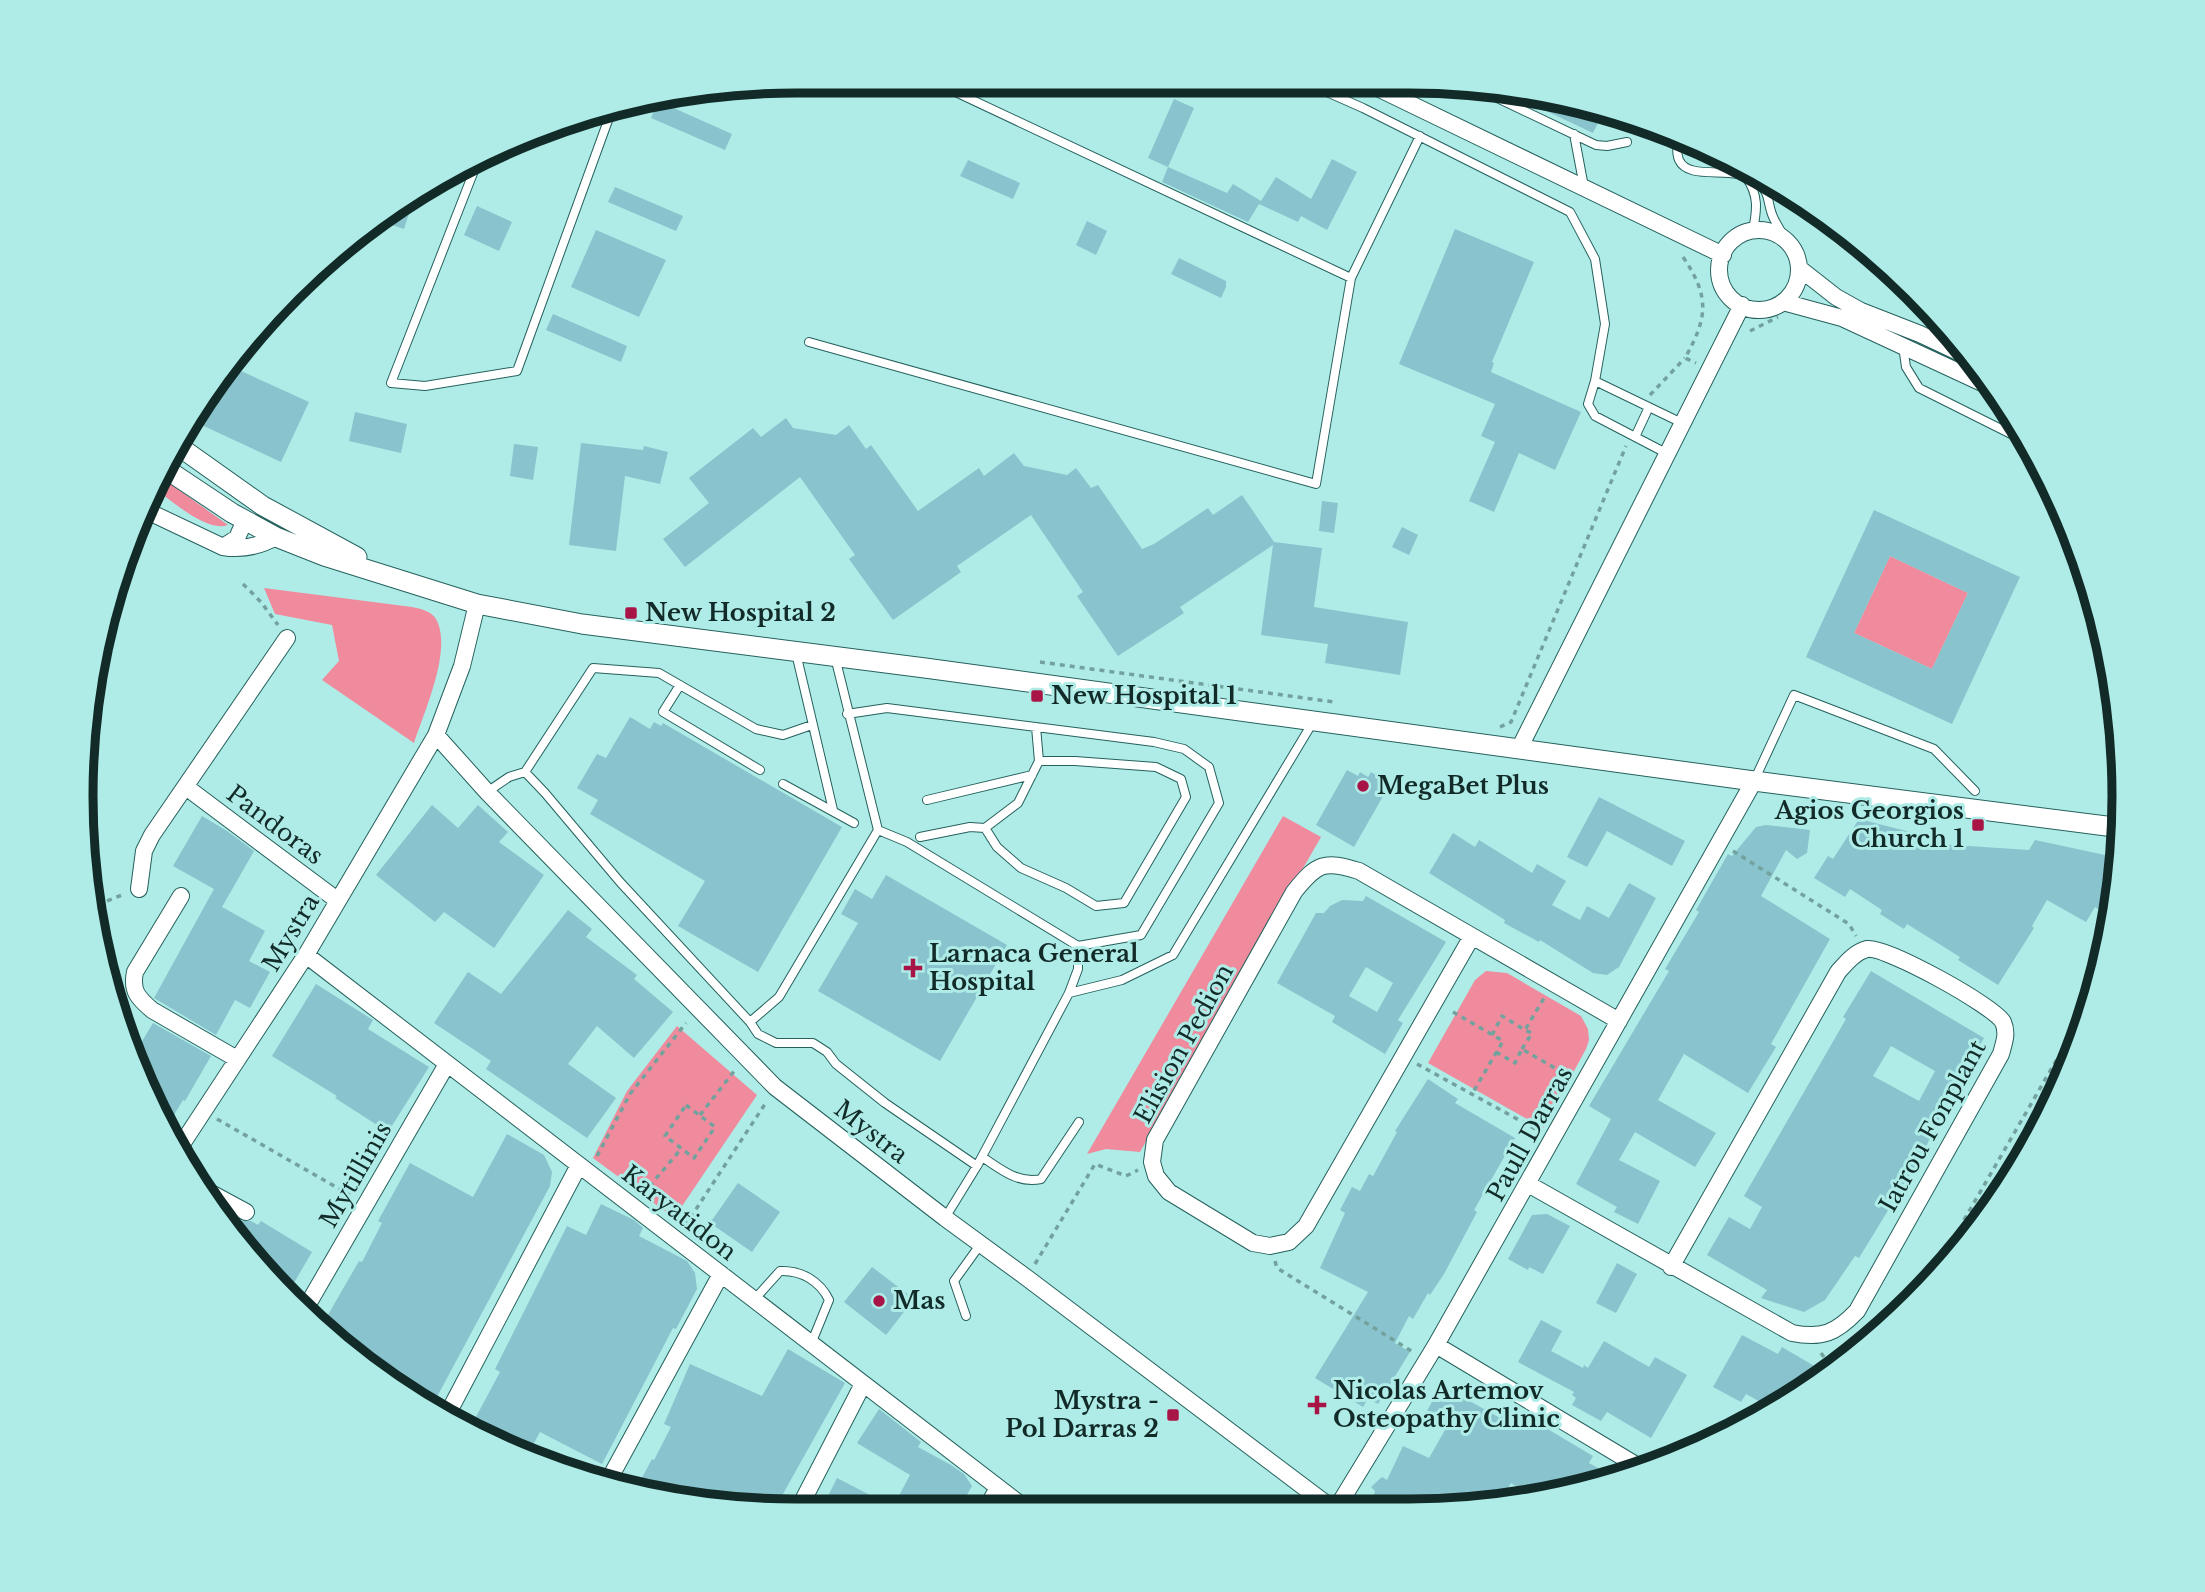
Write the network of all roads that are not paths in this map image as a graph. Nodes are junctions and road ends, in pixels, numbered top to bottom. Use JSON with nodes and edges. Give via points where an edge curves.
{"nodes":[{"id":1,"x":960,"y":93,"type":"edge"},
{"id":2,"x":1329,"y":93,"type":"edge"},
{"id":3,"x":1390,"y":93,"type":"edge"},
{"id":4,"x":1499,"y":99,"type":"edge"},
{"id":5,"x":609,"y":119,"type":"edge"},
{"id":6,"x":1574,"y":134,"type":"junction"},
{"id":7,"x":1420,"y":136,"type":"junction"},
{"id":8,"x":1627,"y":142,"type":"dead end"},
{"id":9,"x":1677,"y":146,"type":"edge"},
{"id":10,"x":474,"y":171,"type":"edge"},
{"id":11,"x":1731,"y":171,"type":"edge"},
{"id":12,"x":1747,"y":180,"type":"edge"},
{"id":13,"x":1584,"y":187,"type":"junction"},
{"id":14,"x":1764,"y":189,"type":"edge"},
{"id":15,"x":1753,"y":230,"type":"junction"},
{"id":16,"x":1788,"y":243,"type":"junction"},
{"id":17,"x":1723,"y":255,"type":"junction"},
{"id":18,"x":1799,"y":268,"type":"junction"},
{"id":19,"x":1351,"y":278,"type":"junction"},
{"id":20,"x":1742,"y":305,"type":"junction"},
{"id":21,"x":1783,"y":309,"type":"junction"},
{"id":22,"x":809,"y":342,"type":"dead end"},
{"id":23,"x":1903,"y":346,"type":"junction"},
{"id":24,"x":1952,"y":350,"type":"edge"},
{"id":25,"x":1976,"y":380,"type":"edge"},
{"id":26,"x":1595,"y":382,"type":"junction"},
{"id":27,"x":1648,"y":403,"type":"junction"},
{"id":28,"x":1682,"y":423,"type":"junction"},
{"id":29,"x":2012,"y":435,"type":"edge"},
{"id":30,"x":1632,"y":439,"type":"junction"},
{"id":31,"x":184,"y":450,"type":"edge"},
{"id":32,"x":1667,"y":453,"type":"junction"},
{"id":33,"x":172,"y":473,"type":"edge"},
{"id":34,"x":152,"y":513,"type":"edge"},
{"id":35,"x":245,"y":520,"type":"junction"},
{"id":36,"x":276,"y":537,"type":"junction"},
{"id":37,"x":223,"y":547,"type":"junction"},
{"id":38,"x":388,"y":575,"type":"junction"},
{"id":39,"x":477,"y":604,"type":"junction"},
{"id":40,"x":287,"y":638,"type":"road end"},
{"id":41,"x":796,"y":653,"type":"junction"},
{"id":42,"x":835,"y":657,"type":"junction"},
{"id":43,"x":680,"y":685,"type":"junction"},
{"id":44,"x":848,"y":713,"type":"junction"},
{"id":45,"x":1313,"y":722,"type":"junction"},
{"id":46,"x":812,"y":725,"type":"junction"},
{"id":47,"x":1036,"y":727,"type":"junction"},
{"id":48,"x":436,"y":735,"type":"junction"},
{"id":49,"x":1518,"y":749,"type":"junction"},
{"id":50,"x":1039,"y":761,"type":"junction"},
{"id":51,"x":760,"y":770,"type":"dead end"},
{"id":52,"x":525,"y":772,"type":"junction"},
{"id":53,"x":1032,"y":775,"type":"junction"},
{"id":54,"x":1754,"y":781,"type":"junction"},
{"id":55,"x":783,"y":784,"type":"dead end"},
{"id":56,"x":186,"y":787,"type":"junction"},
{"id":57,"x":1975,"y":791,"type":"dead end"},
{"id":58,"x":487,"y":792,"type":"junction"},
{"id":59,"x":927,"y":800,"type":"dead end"},
{"id":60,"x":833,"y":810,"type":"junction"},
{"id":61,"x":855,"y":824,"type":"dead end"},
{"id":62,"x":2111,"y":827,"type":"edge"},
{"id":63,"x":985,"y":828,"type":"junction"},
{"id":64,"x":878,"y":830,"type":"junction"},
{"id":65,"x":920,"y":837,"type":"dead end"},
{"id":66,"x":139,"y":889,"type":"road end"},
{"id":67,"x":181,"y":896,"type":"dead end"},
{"id":68,"x":337,"y":900,"type":"junction"},
{"id":69,"x":1471,"y":937,"type":"junction"},
{"id":70,"x":1078,"y":946,"type":"junction"},
{"id":71,"x":306,"y":955,"type":"junction"},
{"id":72,"x":1069,"y":993,"type":"junction"},
{"id":73,"x":1619,"y":1021,"type":"junction"},
{"id":74,"x":750,"y":1022,"type":"junction"},
{"id":75,"x":237,"y":1059,"type":"junction"},
{"id":76,"x":447,"y":1063,"type":"junction"},
{"id":77,"x":1079,"y":1122,"type":"dead end"},
{"id":78,"x":183,"y":1141,"type":"edge"},
{"id":79,"x":982,"y":1157,"type":"junction"},
{"id":80,"x":586,"y":1165,"type":"junction"},
{"id":81,"x":977,"y":1166,"type":"junction"},
{"id":82,"x":1528,"y":1184,"type":"junction"},
{"id":83,"x":218,"y":1197,"type":"edge"},
{"id":84,"x":246,"y":1212,"type":"dead end"},
{"id":85,"x":945,"y":1218,"type":"junction"},
{"id":86,"x":980,"y":1245,"type":"junction"},
{"id":87,"x":1671,"y":1267,"type":"junction"},
{"id":88,"x":721,"y":1274,"type":"junction"},
{"id":89,"x":754,"y":1300,"type":"junction"},
{"id":90,"x":309,"y":1303,"type":"edge"},
{"id":91,"x":966,"y":1317,"type":"dead end"},
{"id":92,"x":811,"y":1344,"type":"junction"},
{"id":93,"x":1436,"y":1345,"type":"junction"},
{"id":94,"x":863,"y":1384,"type":"junction"},
{"id":95,"x":451,"y":1409,"type":"edge"},
{"id":96,"x":1632,"y":1463,"type":"edge"},
{"id":97,"x":612,"y":1474,"type":"edge"},
{"id":98,"x":998,"y":1488,"type":"junction"},
{"id":99,"x":804,"y":1499,"type":"edge"},
{"id":100,"x":991,"y":1499,"type":"edge"},
{"id":101,"x":1013,"y":1499,"type":"edge"},
{"id":102,"x":1320,"y":1499,"type":"edge"},
{"id":103,"x":1342,"y":1499,"type":"edge"}],
"edges":[{"from":1,"to":19,"type":"lane"},
{"from":2,"to":7,"type":"lane"},
{"from":3,"to":13,"type":"street"},
{"from":4,"to":6,"type":"lane"},
{"from":5,"to":10,"type":"lane","via":[[517,371],[425,386],[391,383]]},
{"from":6,"to":8,"type":"lane","via":[[1596,145]]},
{"from":6,"to":13,"type":"lane"},
{"from":7,"to":19,"type":"lane"},
{"from":7,"to":26,"type":"lane","via":[[1570,212],[1595,259],[1604,311]]},
{"from":9,"to":11,"type":"lane","via":[[1684,166],[1699,173]]},
{"from":12,"to":15,"type":"lane","via":[[1756,198]]},
{"from":13,"to":17,"type":"street"},
{"from":14,"to":16,"type":"lane"},
{"from":15,"to":16,"type":"street","via":[[1777,234]]},
{"from":15,"to":17,"type":"street","via":[[1731,242]]},
{"from":16,"to":18,"type":"street"},
{"from":17,"to":20,"type":"street","via":[[1720,276],[1724,288]]},
{"from":18,"to":21,"type":"street","via":[[1798,281]]},
{"from":18,"to":24,"type":"street","via":[[1844,302]]},
{"from":19,"to":22,"type":"lane","via":[[1316,484]]},
{"from":20,"to":21,"type":"street"},
{"from":20,"to":28,"type":"street"},
{"from":21,"to":23,"type":"street","via":[[1842,317]]},
{"from":23,"to":25,"type":"street"},
{"from":23,"to":29,"type":"lane","via":[[1906,367],[1919,388]]},
{"from":26,"to":27,"type":"lane"},
{"from":26,"to":30,"type":"lane","via":[[1588,404],[1595,416]]},
{"from":27,"to":28,"type":"lane"},
{"from":27,"to":30,"type":"lane"},
{"from":28,"to":32,"type":"street"},
{"from":30,"to":32,"type":"lane"},
{"from":31,"to":38,"type":"street","via":[[263,506]]},
{"from":32,"to":49,"type":"street"},
{"from":33,"to":35,"type":"street"},
{"from":34,"to":37,"type":"street"},
{"from":35,"to":36,"type":"street"},
{"from":35,"to":37,"type":"street","via":[[237,538]]},
{"from":36,"to":37,"type":"street","via":[[258,545]]},
{"from":36,"to":38,"type":"street"},
{"from":38,"to":39,"type":"street"},
{"from":39,"to":41,"type":"street","via":[[582,624]]},
{"from":39,"to":48,"type":"street","name":"Mystra","via":[[462,666]]},
{"from":40,"to":56,"type":"street"},
{"from":41,"to":42,"type":"street"},
{"from":41,"to":46,"type":"lane"},
{"from":42,"to":44,"type":"lane"},
{"from":42,"to":45,"type":"street"},
{"from":43,"to":46,"type":"lane","via":[[756,729],[783,735]]},
{"from":43,"to":51,"type":"lane","via":[[663,712]]},
{"from":43,"to":52,"type":"lane","via":[[659,673],[593,668]]},
{"from":44,"to":47,"type":"lane","via":[[887,708]]},
{"from":44,"to":64,"type":"lane"},
{"from":45,"to":49,"type":"street"},
{"from":45,"to":72,"type":"lane","via":[[1173,955],[1122,980]]},
{"from":46,"to":60,"type":"lane"},
{"from":47,"to":50,"type":"lane"},
{"from":47,"to":70,"type":"lane","via":[[1184,749],[1209,767],[1219,803],[1141,935]]},
{"from":48,"to":58,"type":"street","name":"Mystra"},
{"from":48,"to":68,"type":"street","name":"Mystra"},
{"from":49,"to":54,"type":"street"},
{"from":50,"to":53,"type":"lane"},
{"from":50,"to":63,"type":"lane","via":[[1156,767],[1181,779],[1186,797],[1125,904],[1096,906],[1021,868],[997,847]]},
{"from":52,"to":58,"type":"lane"},
{"from":52,"to":74,"type":"lane"},
{"from":53,"to":59,"type":"lane"},
{"from":53,"to":63,"type":"lane","via":[[1018,803]]},
{"from":54,"to":57,"type":"lane","via":[[1794,695],[1934,749]]},
{"from":54,"to":62,"type":"street"},
{"from":54,"to":73,"type":"street","name":"Paull Darras"},
{"from":55,"to":60,"type":"lane"},
{"from":56,"to":66,"type":"street","via":[[148,843]]},
{"from":56,"to":68,"type":"street","name":"Pandoras"},
{"from":58,"to":85,"type":"street","name":"Mystra","via":[[775,1087]]},
{"from":60,"to":61,"type":"lane"},
{"from":63,"to":65,"type":"lane"},
{"from":64,"to":70,"type":"lane","via":[[907,842]]},
{"from":64,"to":74,"type":"lane","via":[[779,997]]},
{"from":67,"to":75,"type":"street","via":[[135,972],[133,985],[152,1010]]},
{"from":68,"to":71,"type":"street","name":"Mystra"},
{"from":69,"to":69,"type":"street","name":"Elision Pedion","via":[[1306,1226],[1289,1242],[1254,1243],[1169,1192],[1156,1176],[1152,1162],[1155,1140],[1307,875],[1321,866],[1337,864],[1359,871]]},
{"from":69,"to":73,"type":"street","name":"Elision Pedion"},
{"from":70,"to":72,"type":"lane","via":[[1078,969]]},
{"from":71,"to":75,"type":"street","name":"Mystra"},
{"from":71,"to":76,"type":"street","name":"Karyatidon"},
{"from":72,"to":79,"type":"lane"},
{"from":73,"to":82,"type":"street","name":"Paull Darras"},
{"from":74,"to":81,"type":"lane","via":[[758,1034],[776,1042],[813,1043],[885,1103]]},
{"from":75,"to":78,"type":"street","name":"Mystra"},
{"from":76,"to":80,"type":"street","name":"Karyatidon"},
{"from":76,"to":90,"type":"street","name":"Mytillinis"},
{"from":77,"to":79,"type":"lane","via":[[1041,1179],[1018,1179]]},
{"from":79,"to":81,"type":"lane"},
{"from":80,"to":88,"type":"street","name":"Karyatidon"},
{"from":80,"to":95,"type":"street"},
{"from":81,"to":85,"type":"lane"},
{"from":82,"to":87,"type":"street","name":"Iatrou Fonplant"},
{"from":82,"to":93,"type":"street","name":"Paull Darras"},
{"from":83,"to":84,"type":"street"},
{"from":85,"to":86,"type":"street","name":"Mystra"},
{"from":86,"to":91,"type":"lane","via":[[954,1281]]},
{"from":86,"to":102,"type":"street","name":"Mystra"},
{"from":87,"to":87,"type":"street","name":"Iatrou Fonplant","via":[[1792,1333],[1810,1337],[1845,1323],[1857,1311],[2001,1054],[2006,1037],[2003,1022],[1982,1004],[1898,956],[1880,949],[1850,959],[1838,972]]},
{"from":88,"to":89,"type":"street","name":"Karyatidon"},
{"from":88,"to":97,"type":"street"},
{"from":89,"to":92,"type":"street","name":"Karyatidon"},
{"from":89,"to":92,"type":"lane","via":[[780,1271],[809,1277],[829,1300]]},
{"from":92,"to":94,"type":"street","name":"Karyatidon"},
{"from":93,"to":96,"type":"street"},
{"from":93,"to":103,"type":"street","name":"Paull Darras"},
{"from":94,"to":98,"type":"street","name":"Karyatidon"},
{"from":94,"to":99,"type":"street"},
{"from":98,"to":100,"type":"street"},
{"from":98,"to":101,"type":"street","name":"Karyatidon"}]}
